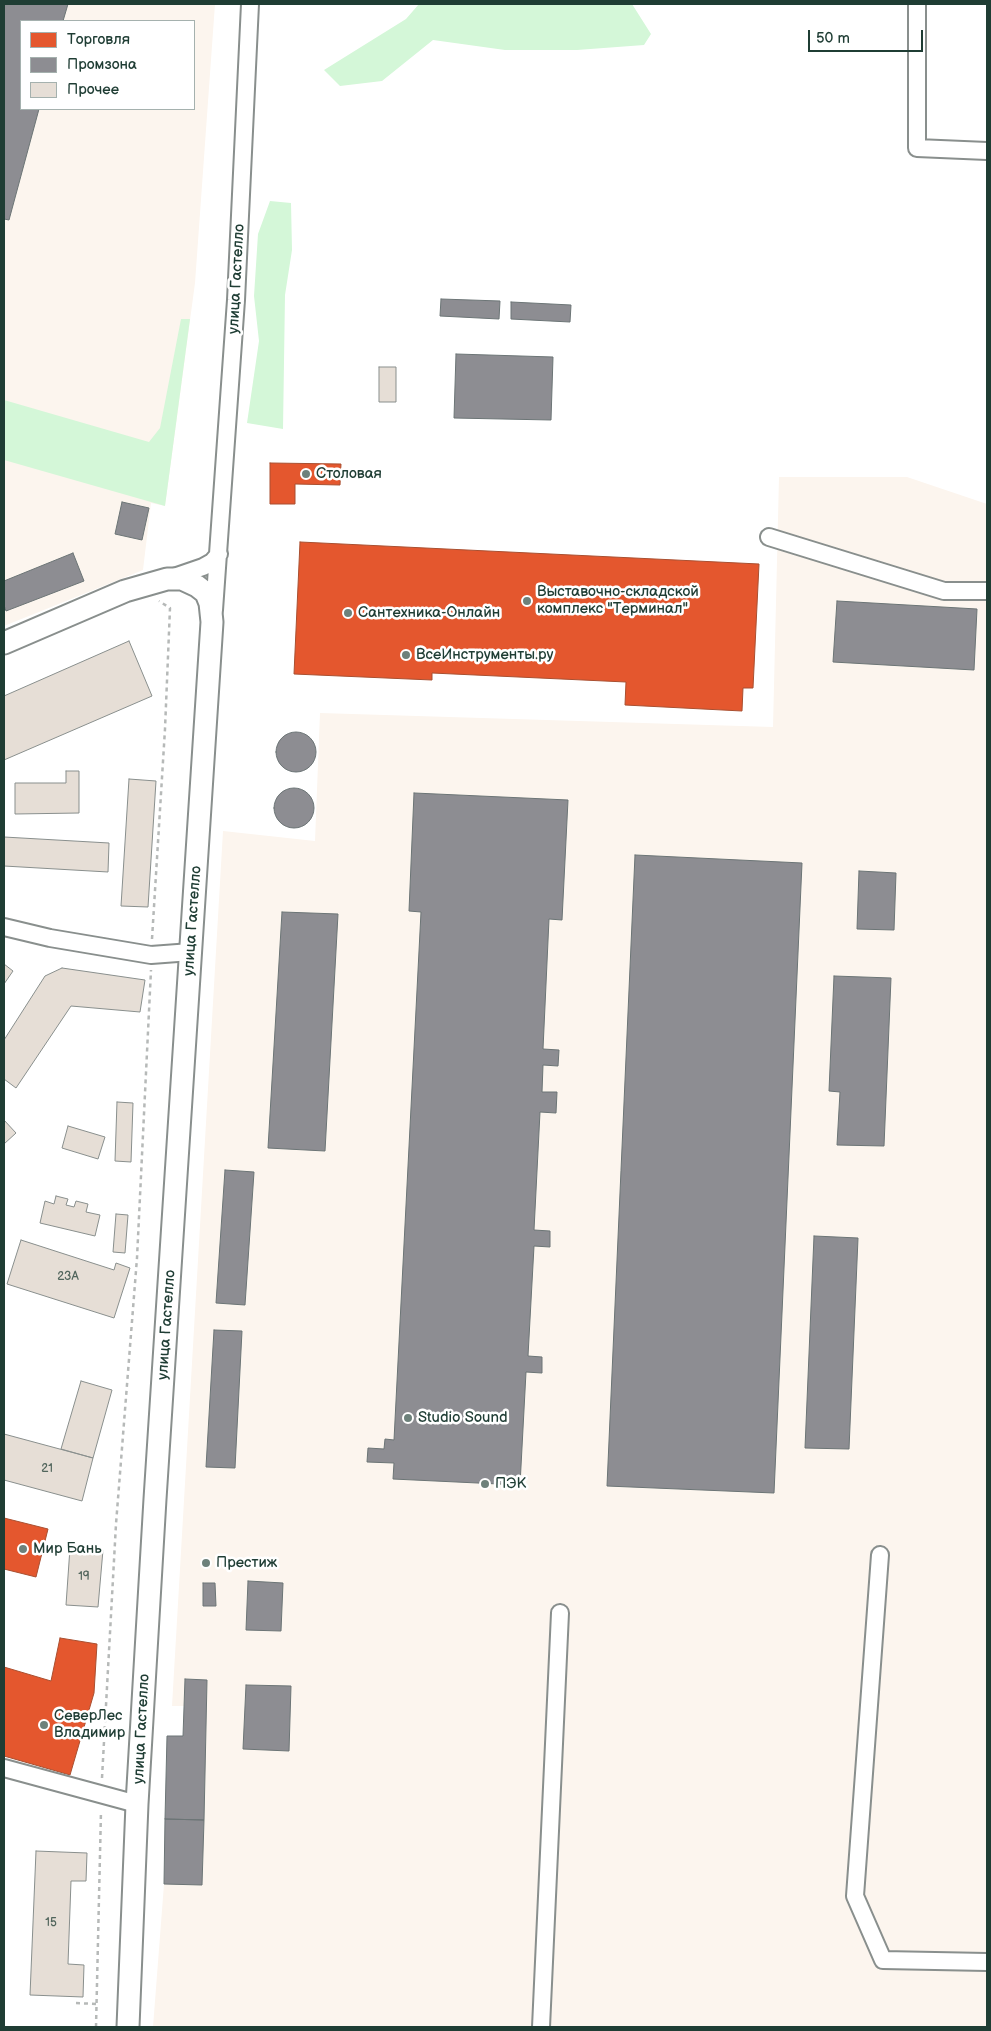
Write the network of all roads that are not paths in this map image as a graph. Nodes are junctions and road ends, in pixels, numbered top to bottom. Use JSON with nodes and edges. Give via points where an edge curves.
{"nodes":[{"id":1,"x":250,"y":4,"type":"edge"},
{"id":2,"x":917,"y":4,"type":"edge"},
{"id":3,"x":987,"y":151,"type":"edge"},
{"id":4,"x":769,"y":537,"type":"dead end"},
{"id":5,"x":219,"y":554,"type":"junction"},
{"id":6,"x":167,"y":579,"type":"junction"},
{"id":7,"x":987,"y":591,"type":"edge"},
{"id":8,"x":212,"y":622,"type":"junction"},
{"id":9,"x":4,"y":643,"type":"edge"},
{"id":10,"x":4,"y":927,"type":"edge"},
{"id":11,"x":191,"y":952,"type":"junction"},
{"id":12,"x":880,"y":1555,"type":"dead end"},
{"id":13,"x":560,"y":1613,"type":"dead end"},
{"id":14,"x":4,"y":1768,"type":"edge"},
{"id":15,"x":138,"y":1804,"type":"junction"},
{"id":16,"x":987,"y":1962,"type":"edge"},
{"id":17,"x":128,"y":2027,"type":"edge"},
{"id":18,"x":542,"y":2027,"type":"edge"}],
"edges":[{"from":1,"to":5,"type":"street","name":"улица Гастелло","via":[[236,300]]},
{"from":2,"to":3,"type":"street","via":[[917,148]]},
{"from":4,"to":7,"type":"street","via":[[944,591]]},
{"from":5,"to":6,"type":"street","via":[[203,568]]},
{"from":5,"to":8,"type":"street","name":"улица Гастелло"},
{"from":6,"to":8,"type":"main road","name":"улица Гастелло","via":[[182,579],[206,593]]},
{"from":6,"to":9,"type":"main road","via":[[126,591]]},
{"from":8,"to":11,"type":"main road","name":"улица Гастелло"},
{"from":10,"to":11,"type":"street","via":[[151,955]]},
{"from":11,"to":15,"type":"main road","name":"улица Гастелло"},
{"from":12,"to":16,"type":"street","via":[[855,1896],[883,1960]]},
{"from":13,"to":18,"type":"street"},
{"from":14,"to":15,"type":"street"},
{"from":15,"to":17,"type":"main road","name":"улица Гастелло"}]}
